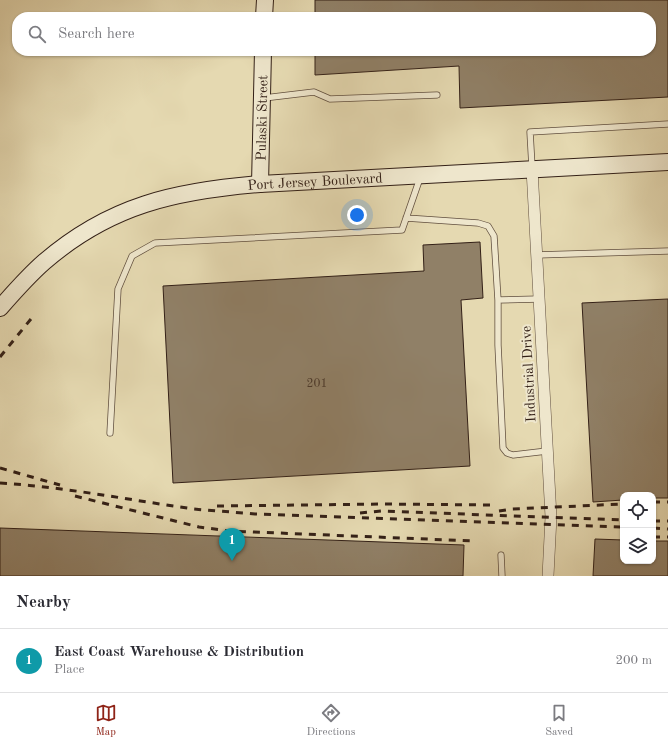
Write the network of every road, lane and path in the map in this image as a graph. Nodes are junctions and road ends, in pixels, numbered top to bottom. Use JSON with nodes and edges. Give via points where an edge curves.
{"nodes":[{"id":1,"x":264,"y":0,"type":"edge"},
{"id":2,"x":264,"y":12,"type":"edge"},
{"id":3,"x":263,"y":56,"type":"edge"},
{"id":4,"x":437,"y":96,"type":"dead end"},
{"id":5,"x":262,"y":98,"type":"junction"},
{"id":6,"x":668,"y":124,"type":"edge"},
{"id":7,"x":668,"y":162,"type":"edge"},
{"id":8,"x":532,"y":169,"type":"junction"},
{"id":9,"x":420,"y":176,"type":"junction"},
{"id":10,"x":260,"y":184,"type":"junction"},
{"id":11,"x":406,"y":218,"type":"junction"},
{"id":12,"x":668,"y":251,"type":"edge"},
{"id":13,"x":536,"y":255,"type":"junction"},
{"id":14,"x":539,"y":299,"type":"junction"},
{"id":15,"x":498,"y":300,"type":"junction"},
{"id":16,"x":0,"y":308,"type":"edge"},
{"id":17,"x":110,"y":433,"type":"dead end"},
{"id":18,"x":547,"y":451,"type":"junction"},
{"id":19,"x":501,"y":555,"type":"dead end"},
{"id":20,"x":502,"y":576,"type":"edge"},
{"id":21,"x":548,"y":576,"type":"edge"}],
"edges":[{"from":1,"to":2,"type":"street"},
{"from":3,"to":5,"type":"street","name":"Pulaski Street"},
{"from":4,"to":5,"type":"lane","via":[[330,99],[314,92]]},
{"from":5,"to":10,"type":"street","name":"Pulaski Street"},
{"from":6,"to":8,"type":"lane","via":[[530,132]]},
{"from":7,"to":8,"type":"street","name":"Port Jersey Boulevard"},
{"from":8,"to":9,"type":"street","name":"Port Jersey Boulevard"},
{"from":8,"to":13,"type":"street","name":"Industrial Drive"},
{"from":9,"to":10,"type":"street","name":"Port Jersey Boulevard"},
{"from":9,"to":11,"type":"lane"},
{"from":10,"to":16,"type":"street","name":"Port Jersey Boulevard","via":[[179,195],[115,215],[87,230],[57,251],[30,275]]},
{"from":11,"to":15,"type":"lane","via":[[478,223],[488,226],[494,236]]},
{"from":11,"to":17,"type":"lane","via":[[402,230],[156,243],[132,256],[118,289]]},
{"from":12,"to":13,"type":"lane"},
{"from":13,"to":14,"type":"street","name":"Industrial Drive"},
{"from":14,"to":15,"type":"lane"},
{"from":14,"to":18,"type":"street","name":"Industrial Drive"},
{"from":15,"to":18,"type":"lane","via":[[503,448],[506,453],[513,455]]},
{"from":18,"to":21,"type":"street","name":"Industrial Drive","via":[[551,517]]},
{"from":19,"to":20,"type":"lane"}]}
